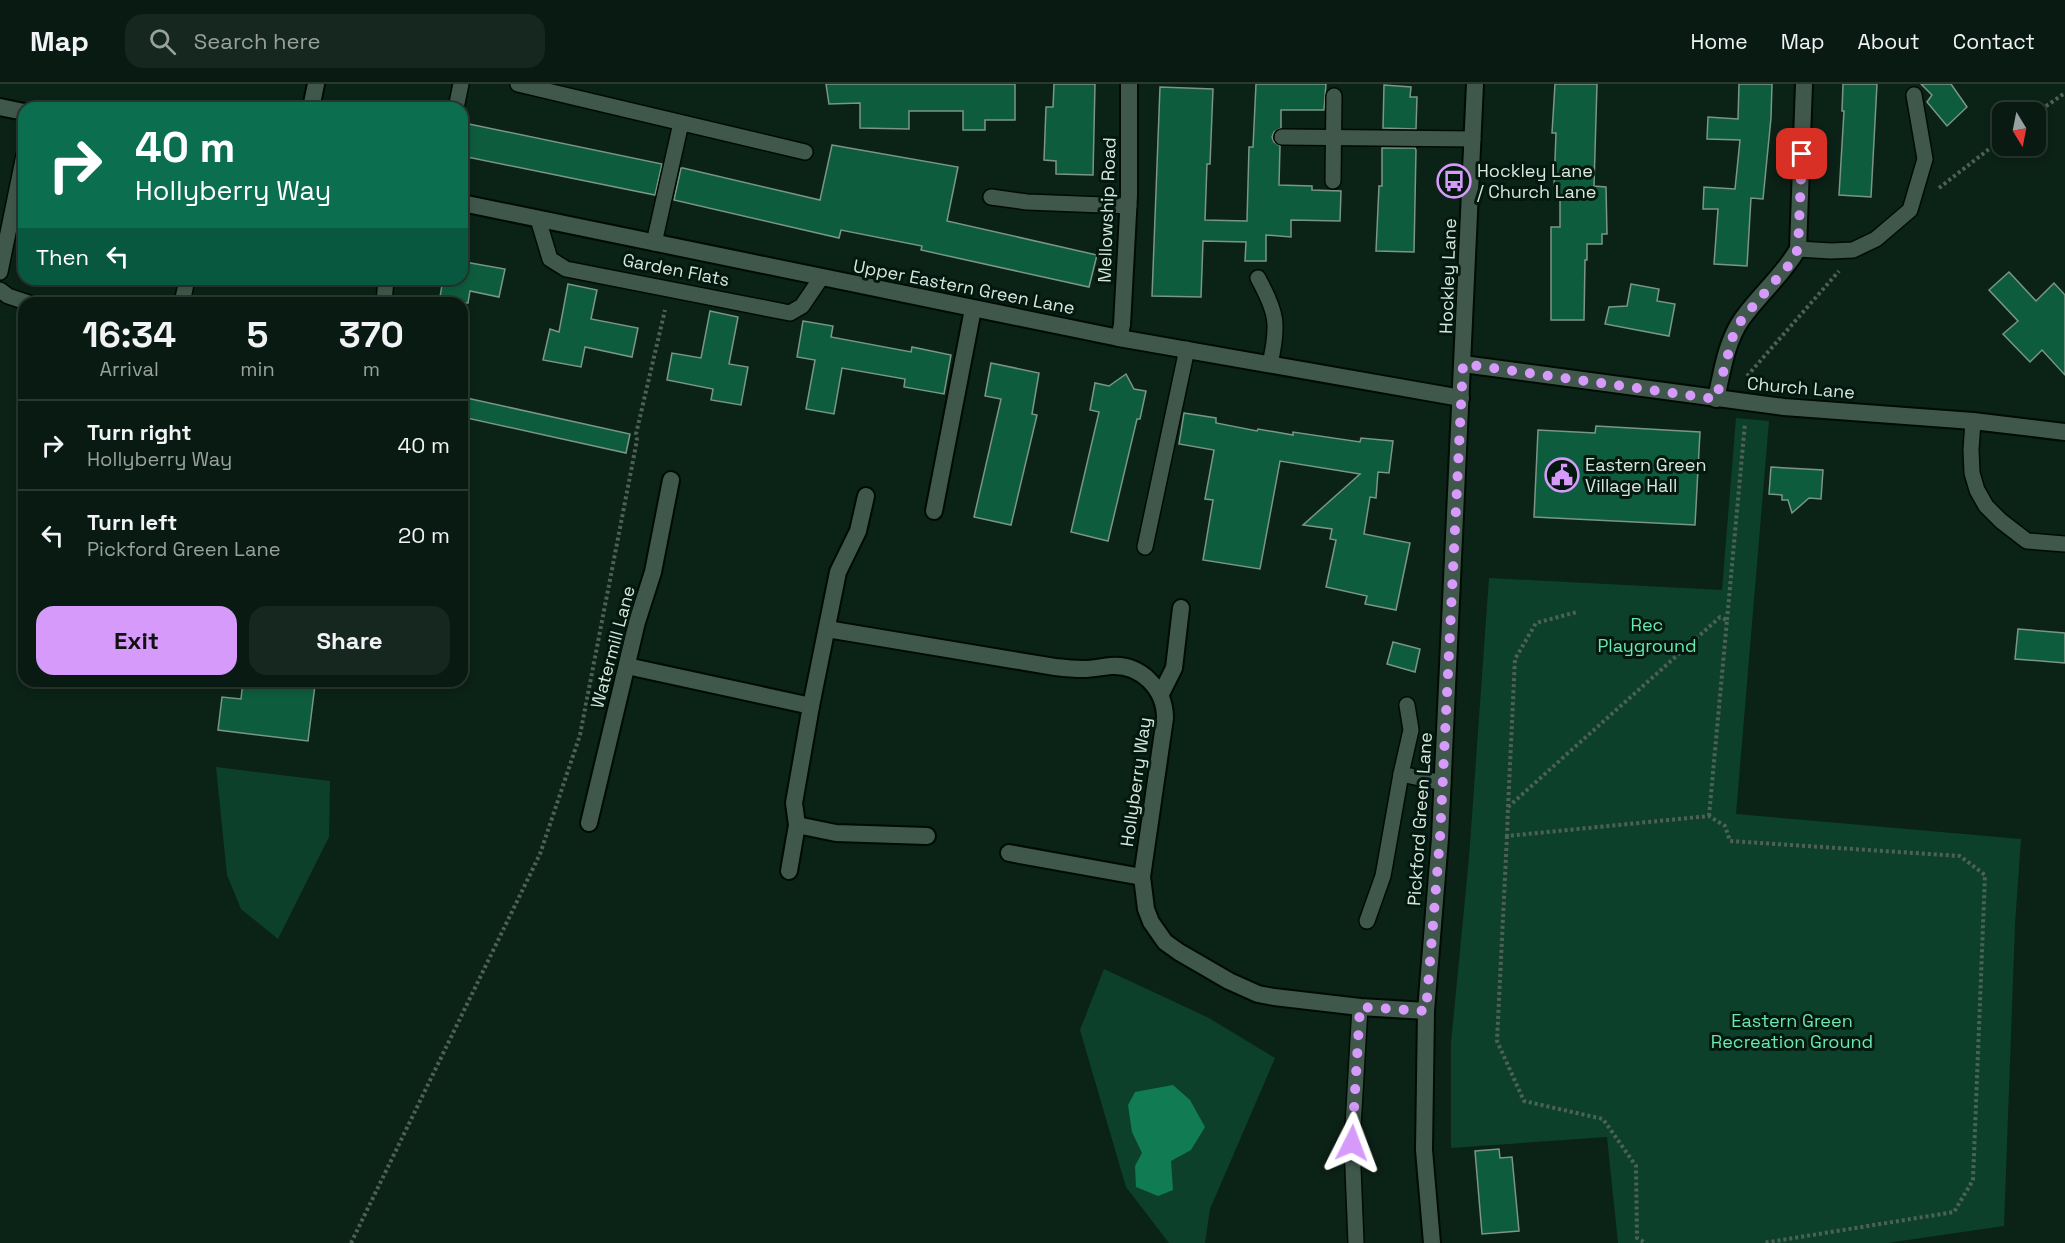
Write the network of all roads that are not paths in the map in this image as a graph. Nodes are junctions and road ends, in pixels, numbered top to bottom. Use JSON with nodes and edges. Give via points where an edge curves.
{"nodes":[{"id":1,"x":316,"y":84,"type":"edge"},
{"id":2,"x":461,"y":84,"type":"edge"},
{"id":3,"x":518,"y":84,"type":"edge"},
{"id":4,"x":1129,"y":84,"type":"edge"},
{"id":5,"x":1475,"y":84,"type":"edge"},
{"id":6,"x":1804,"y":84,"type":"edge"},
{"id":7,"x":1914,"y":95,"type":"dead end"},
{"id":8,"x":1334,"y":96,"type":"dead end"},
{"id":9,"x":312,"y":102,"type":"edge"},
{"id":10,"x":457,"y":102,"type":"edge"},
{"id":11,"x":0,"y":107,"type":"edge"},
{"id":12,"x":18,"y":111,"type":"edge"},
{"id":13,"x":681,"y":123,"type":"junction"},
{"id":14,"x":1282,"y":137,"type":"dead end"},
{"id":15,"x":1333,"y":138,"type":"junction"},
{"id":16,"x":1473,"y":139,"type":"junction"},
{"id":17,"x":805,"y":152,"type":"dead end"},
{"id":18,"x":1333,"y":181,"type":"dead end"},
{"id":19,"x":18,"y":184,"type":"edge"},
{"id":20,"x":991,"y":198,"type":"dead end"},
{"id":21,"x":468,"y":204,"type":"edge"},
{"id":22,"x":1129,"y":206,"type":"junction"},
{"id":23,"x":538,"y":219,"type":"junction"},
{"id":24,"x":654,"y":243,"type":"junction"},
{"id":25,"x":1798,"y":249,"type":"junction"},
{"id":26,"x":0,"y":272,"type":"edge"},
{"id":27,"x":821,"y":278,"type":"junction"},
{"id":28,"x":1258,"y":278,"type":"dead end"},
{"id":29,"x":0,"y":290,"type":"edge"},
{"id":30,"x":18,"y":299,"type":"edge"},
{"id":31,"x":973,"y":309,"type":"junction"},
{"id":32,"x":1119,"y":338,"type":"junction"},
{"id":33,"x":1187,"y":349,"type":"junction"},
{"id":34,"x":1270,"y":364,"type":"junction"},
{"id":35,"x":1463,"y":364,"type":"junction"},
{"id":36,"x":1461,"y":398,"type":"junction"},
{"id":37,"x":1716,"y":399,"type":"junction"},
{"id":38,"x":1973,"y":421,"type":"junction"},
{"id":39,"x":2065,"y":432,"type":"edge"},
{"id":40,"x":671,"y":480,"type":"dead end"},
{"id":41,"x":866,"y":496,"type":"dead end"},
{"id":42,"x":934,"y":511,"type":"dead end"},
{"id":43,"x":2065,"y":544,"type":"edge"},
{"id":44,"x":1145,"y":547,"type":"dead end"},
{"id":45,"x":1181,"y":608,"type":"dead end"},
{"id":46,"x":827,"y":629,"type":"junction"},
{"id":47,"x":627,"y":666,"type":"junction"},
{"id":48,"x":1161,"y":694,"type":"junction"},
{"id":49,"x":1407,"y":705,"type":"dead end"},
{"id":50,"x":811,"y":706,"type":"junction"},
{"id":51,"x":1401,"y":774,"type":"junction"},
{"id":52,"x":1443,"y":783,"type":"junction"},
{"id":53,"x":590,"y":823,"type":"dead end"},
{"id":54,"x":797,"y":825,"type":"junction"},
{"id":55,"x":927,"y":836,"type":"dead end"},
{"id":56,"x":1009,"y":854,"type":"dead end"},
{"id":57,"x":789,"y":871,"type":"dead end"},
{"id":58,"x":1142,"y":878,"type":"junction"},
{"id":59,"x":1367,"y":921,"type":"dead end"},
{"id":60,"x":1360,"y":1007,"type":"junction"},
{"id":61,"x":1426,"y":1011,"type":"junction"},
{"id":62,"x":1356,"y":1243,"type":"edge"},
{"id":63,"x":1432,"y":1243,"type":"edge"}],
"edges":[{"from":1,"to":9,"type":"street"},
{"from":2,"to":10,"type":"lane"},
{"from":3,"to":13,"type":"lane"},
{"from":4,"to":22,"type":"street","name":"Mellowship Road"},
{"from":5,"to":16,"type":"street","name":"Hockley Lane"},
{"from":6,"to":25,"type":"street"},
{"from":7,"to":25,"type":"lane","via":[[1925,159],[1910,210],[1875,239],[1853,250]]},
{"from":8,"to":15,"type":"lane"},
{"from":11,"to":12,"type":"street"},
{"from":13,"to":17,"type":"lane"},
{"from":13,"to":24,"type":"lane"},
{"from":14,"to":15,"type":"lane"},
{"from":15,"to":16,"type":"lane"},
{"from":15,"to":18,"type":"lane"},
{"from":16,"to":35,"type":"street","name":"Hockley Lane"},
{"from":19,"to":26,"type":"lane"},
{"from":20,"to":22,"type":"lane"},
{"from":21,"to":23,"type":"street","name":"Upper Eastern Green Lane"},
{"from":22,"to":32,"type":"street","name":"Mellowship Road"},
{"from":23,"to":24,"type":"street","name":"Upper Eastern Green Lane"},
{"from":23,"to":27,"type":"lane","name":"Garden Flats","via":[[550,259],[566,269],[790,313],[802,306]]},
{"from":24,"to":27,"type":"street","name":"Upper Eastern Green Lane"},
{"from":25,"to":37,"type":"street","via":[[1742,319],[1733,336]]},
{"from":27,"to":31,"type":"street","name":"Upper Eastern Green Lane"},
{"from":28,"to":34,"type":"lane","via":[[1272,304],[1277,329]]},
{"from":29,"to":30,"type":"lane"},
{"from":31,"to":32,"type":"street","name":"Upper Eastern Green Lane"},
{"from":31,"to":42,"type":"street"},
{"from":32,"to":33,"type":"street","name":"Upper Eastern Green Lane"},
{"from":33,"to":34,"type":"street","name":"Upper Eastern Green Lane"},
{"from":33,"to":44,"type":"lane"},
{"from":34,"to":36,"type":"street","name":"Upper Eastern Green Lane"},
{"from":35,"to":36,"type":"street","name":"Hockley Lane"},
{"from":35,"to":37,"type":"street","name":"Church Lane"},
{"from":36,"to":52,"type":"street","name":"Pickford Green Lane"},
{"from":37,"to":38,"type":"street","name":"Church Lane"},
{"from":38,"to":39,"type":"street","name":"Church Lane"},
{"from":38,"to":43,"type":"lane","via":[[1972,473],[1986,506],[2027,541]]},
{"from":40,"to":47,"type":"street","name":"Watermill Lane","via":[[653,572]]},
{"from":41,"to":46,"type":"street","via":[[858,531],[838,572]]},
{"from":45,"to":48,"type":"street","via":[[1174,668]]},
{"from":46,"to":48,"type":"street","name":"Hollyberry Way","via":[[1054,667],[1121,667],[1149,679]]},
{"from":46,"to":50,"type":"street"},
{"from":47,"to":50,"type":"street"},
{"from":47,"to":53,"type":"street","name":"Watermill Lane"},
{"from":48,"to":58,"type":"street","name":"Hollyberry Way","via":[[1165,718]]},
{"from":49,"to":51,"type":"lane","via":[[1411,730]]},
{"from":50,"to":54,"type":"street","via":[[794,803]]},
{"from":51,"to":52,"type":"lane"},
{"from":51,"to":59,"type":"lane","via":[[1383,876]]},
{"from":52,"to":61,"type":"street","name":"Pickford Green Lane"},
{"from":54,"to":55,"type":"street","via":[[836,832]]},
{"from":54,"to":57,"type":"street"},
{"from":56,"to":58,"type":"street"},
{"from":58,"to":60,"type":"street","name":"Hollyberry Way","via":[[1151,922],[1165,942],[1179,952],[1258,994]]},
{"from":60,"to":61,"type":"street","name":"Hollyberry Way"},
{"from":60,"to":62,"type":"lane","via":[[1352,1143]]},
{"from":61,"to":63,"type":"street","name":"Pickford Green Lane","via":[[1424,1150]]}]}
